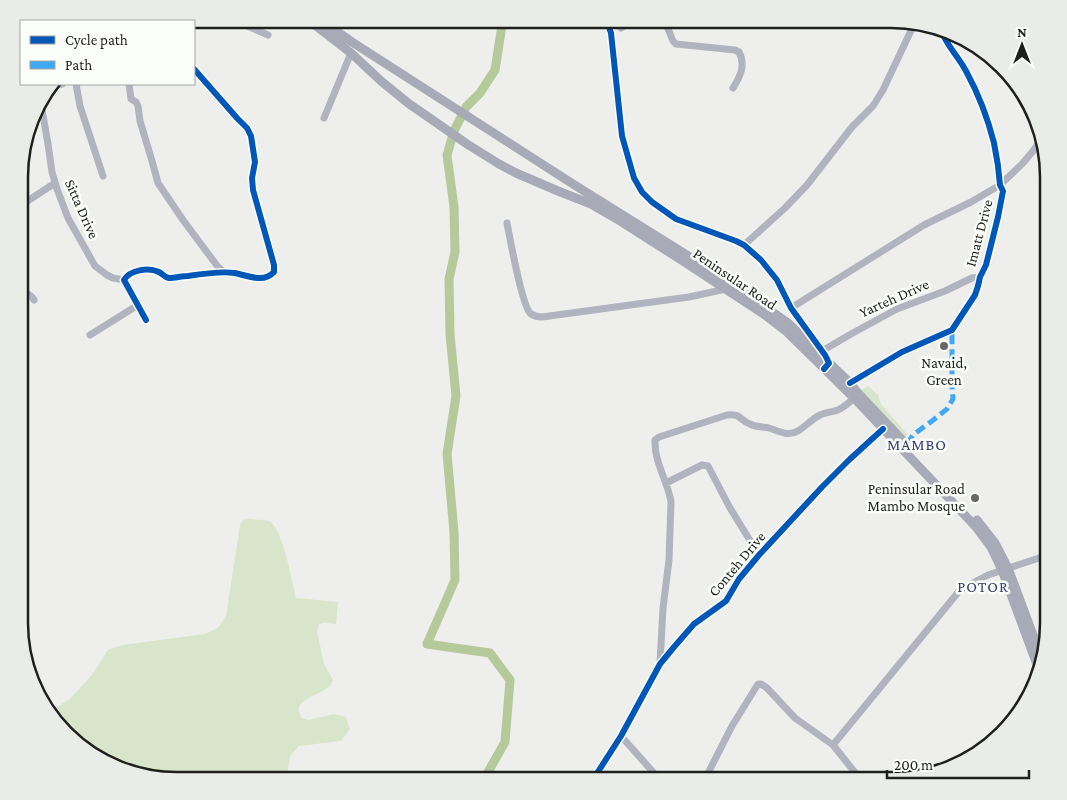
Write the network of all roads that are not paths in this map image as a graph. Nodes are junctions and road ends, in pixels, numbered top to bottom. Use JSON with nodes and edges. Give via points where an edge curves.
{"nodes":[{"id":1,"x":252,"y":28,"type":"edge"},
{"id":2,"x":319,"y":28,"type":"edge"},
{"id":3,"x":331,"y":28,"type":"edge"},
{"id":4,"x":610,"y":28,"type":"edge"},
{"id":5,"x":668,"y":28,"type":"edge"},
{"id":6,"x":912,"y":29,"type":"edge"},
{"id":7,"x":268,"y":35,"type":"dead end"},
{"id":8,"x":944,"y":38,"type":"edge"},
{"id":9,"x":351,"y":53,"type":"junction"},
{"id":10,"x":195,"y":70,"type":"edge"},
{"id":11,"x":76,"y":85,"type":"edge"},
{"id":12,"x":130,"y":85,"type":"edge"},
{"id":13,"x":733,"y":88,"type":"dead end"},
{"id":14,"x":42,"y":112,"type":"edge"},
{"id":15,"x":324,"y":118,"type":"dead end"},
{"id":16,"x":1037,"y":146,"type":"edge"},
{"id":17,"x":103,"y":176,"type":"dead end"},
{"id":18,"x":55,"y":183,"type":"junction"},
{"id":19,"x":1000,"y":185,"type":"junction"},
{"id":20,"x":27,"y":201,"type":"edge"},
{"id":21,"x":506,"y":224,"type":"dead end"},
{"id":22,"x":744,"y":245,"type":"junction"},
{"id":23,"x":225,"y":273,"type":"junction"},
{"id":24,"x":980,"y":277,"type":"junction"},
{"id":25,"x":124,"y":280,"type":"junction"},
{"id":26,"x":726,"y":289,"type":"junction"},
{"id":27,"x":27,"y":293,"type":"edge"},
{"id":28,"x":34,"y":300,"type":"dead end"},
{"id":29,"x":138,"y":305,"type":"junction"},
{"id":30,"x":791,"y":308,"type":"junction"},
{"id":31,"x":146,"y":320,"type":"dead end"},
{"id":32,"x":90,"y":335,"type":"dead end"},
{"id":33,"x":822,"y":351,"type":"junction"},
{"id":34,"x":826,"y":366,"type":"junction"},
{"id":35,"x":850,"y":383,"type":"junction"},
{"id":36,"x":854,"y":398,"type":"junction"},
{"id":37,"x":884,"y":429,"type":"junction"},
{"id":38,"x":666,"y":483,"type":"junction"},
{"id":39,"x":940,"y":483,"type":"junction"},
{"id":40,"x":759,"y":555,"type":"junction"},
{"id":41,"x":1039,"y":558,"type":"edge"},
{"id":42,"x":1005,"y":569,"type":"junction"},
{"id":43,"x":1037,"y":647,"type":"edge"},
{"id":44,"x":1035,"y":656,"type":"edge"},
{"id":45,"x":660,"y":664,"type":"junction"},
{"id":46,"x":621,"y":736,"type":"junction"},
{"id":47,"x":833,"y":745,"type":"junction"},
{"id":48,"x":598,"y":772,"type":"edge"},
{"id":49,"x":653,"y":772,"type":"edge"},
{"id":50,"x":709,"y":772,"type":"edge"},
{"id":51,"x":854,"y":772,"type":"edge"}],
"edges":[{"from":1,"to":7,"type":"street"},
{"from":2,"to":9,"type":"main road","name":"Peninsular Road"},
{"from":3,"to":34,"type":"main road","name":"Peninsular Road","via":[[765,307],[788,324]]},
{"from":4,"to":22,"type":"street","via":[[622,136],[634,178],[642,192],[676,219]]},
{"from":5,"to":13,"type":"street","via":[[676,44],[739,52],[742,67]]},
{"from":6,"to":22,"type":"street","via":[[873,106],[852,127],[807,185]]},
{"from":8,"to":19,"type":"street","name":"Imatt Drive","via":[[964,67],[989,126]]},
{"from":9,"to":15,"type":"street"},
{"from":9,"to":26,"type":"main road","name":"Peninsular Road","via":[[408,103],[498,164],[591,204]]},
{"from":10,"to":23,"type":"street","via":[[251,136],[255,162],[253,190],[274,265],[270,277]]},
{"from":11,"to":17,"type":"street"},
{"from":12,"to":23,"type":"street","via":[[131,99],[138,106],[158,184]]},
{"from":14,"to":18,"type":"street","name":"Sitta Drive"},
{"from":16,"to":19,"type":"street"},
{"from":18,"to":20,"type":"street"},
{"from":18,"to":25,"type":"street","name":"Sitta Drive","via":[[68,218],[95,266],[112,278]]},
{"from":19,"to":24,"type":"street","name":"Imatt Drive","via":[[1003,191],[998,217]]},
{"from":19,"to":30,"type":"street","via":[[924,225]]},
{"from":21,"to":26,"type":"street","via":[[525,302],[530,313],[538,317]]},
{"from":22,"to":30,"type":"street","via":[[777,280]]},
{"from":23,"to":25,"type":"street","via":[[167,278],[159,272],[141,270],[132,272]]},
{"from":24,"to":33,"type":"street","name":"Yarteh Drive","via":[[897,309]]},
{"from":24,"to":35,"type":"street","name":"Imatt Drive","via":[[975,295],[952,330],[902,352]]},
{"from":25,"to":29,"type":"street"},
{"from":26,"to":34,"type":"main road","name":"Peninsular Road","via":[[765,315]]},
{"from":27,"to":28,"type":"street"},
{"from":29,"to":31,"type":"street"},
{"from":29,"to":32,"type":"street"},
{"from":30,"to":33,"type":"street"},
{"from":33,"to":34,"type":"street","via":[[828,359]]},
{"from":34,"to":35,"type":"main road","name":"Peninsular Road"},
{"from":34,"to":36,"type":"main road","name":"Peninsular Road"},
{"from":35,"to":39,"type":"main road","name":"Peninsular Road"},
{"from":36,"to":37,"type":"main road","name":"Peninsular Road"},
{"from":36,"to":38,"type":"street","via":[[837,410],[814,418],[793,434],[750,424],[732,414],[658,437],[655,444],[659,468]]},
{"from":37,"to":39,"type":"main road","name":"Peninsular Road"},
{"from":37,"to":40,"type":"street","name":"Conteh Drive","via":[[827,482]]},
{"from":38,"to":40,"type":"street","via":[[702,465],[708,466]]},
{"from":38,"to":45,"type":"street","via":[[671,516]]},
{"from":39,"to":42,"type":"main road","name":"Peninsular Road"},
{"from":40,"to":45,"type":"street","name":"Conteh Drive","via":[[726,601],[694,624]]},
{"from":41,"to":42,"type":"street"},
{"from":42,"to":43,"type":"main road","name":"Peninsular Road"},
{"from":42,"to":44,"type":"main road","name":"Peninsular Road"},
{"from":42,"to":47,"type":"street","via":[[960,590]]},
{"from":45,"to":46,"type":"street","name":"Conteh Drive"},
{"from":46,"to":48,"type":"street","name":"Conteh Drive"},
{"from":46,"to":49,"type":"street"},
{"from":47,"to":50,"type":"street","via":[[795,718],[758,684]]},
{"from":47,"to":51,"type":"street"}]}
